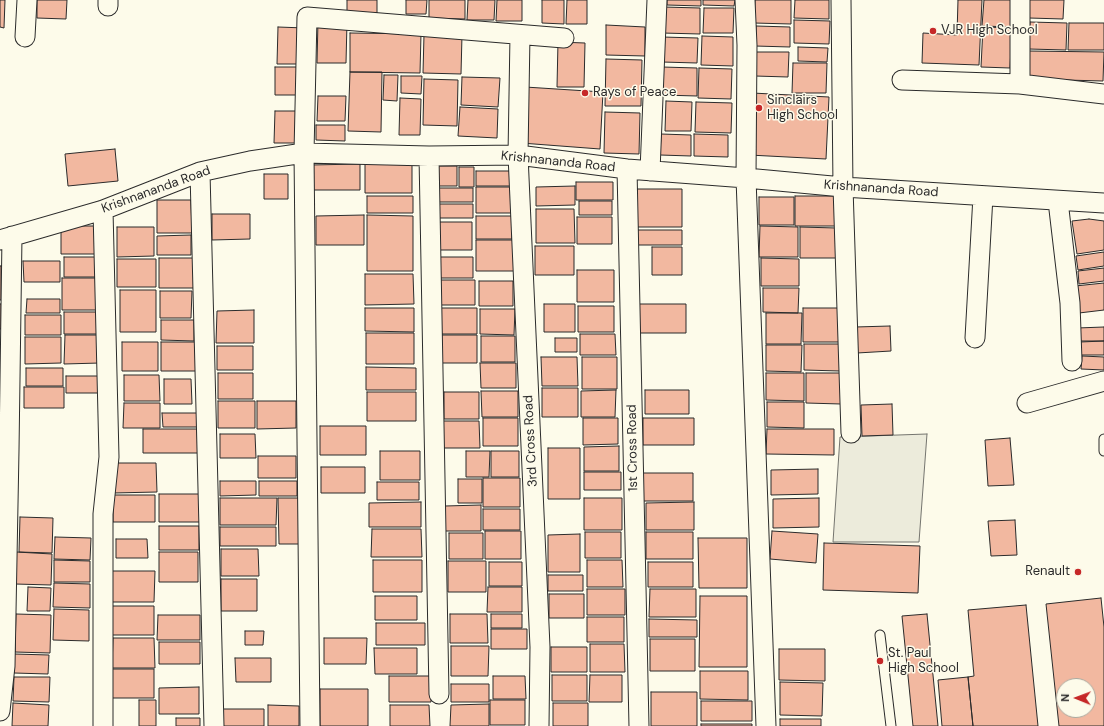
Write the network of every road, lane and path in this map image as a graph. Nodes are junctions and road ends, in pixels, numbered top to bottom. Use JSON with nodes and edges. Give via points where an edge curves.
{"nodes":[{"id":1,"x":27,"y":0,"type":"edge"},
{"id":2,"x":657,"y":0,"type":"edge"},
{"id":3,"x":745,"y":0,"type":"edge"},
{"id":4,"x":841,"y":0,"type":"edge"},
{"id":5,"x":1020,"y":0,"type":"edge"},
{"id":6,"x":520,"y":35,"type":"junction"},
{"id":7,"x":25,"y":37,"type":"dead end"},
{"id":8,"x":564,"y":38,"type":"dead end"},
{"id":9,"x":902,"y":80,"type":"dead end"},
{"id":10,"x":1020,"y":84,"type":"junction"},
{"id":11,"x":1104,"y":94,"type":"edge"},
{"id":12,"x":304,"y":153,"type":"junction"},
{"id":13,"x":518,"y":155,"type":"junction"},
{"id":14,"x":429,"y":156,"type":"junction"},
{"id":15,"x":627,"y":169,"type":"junction"},
{"id":16,"x":650,"y":171,"type":"junction"},
{"id":17,"x":200,"y":172,"type":"junction"},
{"id":18,"x":746,"y":178,"type":"junction"},
{"id":19,"x":843,"y":187,"type":"junction"},
{"id":20,"x":983,"y":196,"type":"junction"},
{"id":21,"x":1058,"y":201,"type":"junction"},
{"id":22,"x":1104,"y":203,"type":"edge"},
{"id":23,"x":103,"y":210,"type":"junction"},
{"id":24,"x":6,"y":238,"type":"edge"},
{"id":25,"x":975,"y":338,"type":"dead end"},
{"id":26,"x":1072,"y":361,"type":"dead end"},
{"id":27,"x":1104,"y":381,"type":"edge"},
{"id":28,"x":1026,"y":403,"type":"dead end"},
{"id":29,"x":851,"y":433,"type":"dead end"},
{"id":30,"x":1104,"y":439,"type":"edge"},
{"id":31,"x":1104,"y":451,"type":"edge"},
{"id":32,"x":880,"y":635,"type":"dead end"},
{"id":33,"x":439,"y":694,"type":"dead end"},
{"id":34,"x":0,"y":711,"type":"edge"},
{"id":35,"x":103,"y":726,"type":"edge"},
{"id":36,"x":214,"y":726,"type":"edge"},
{"id":37,"x":310,"y":726,"type":"edge"},
{"id":38,"x":539,"y":726,"type":"edge"},
{"id":39,"x":639,"y":726,"type":"edge"},
{"id":40,"x":766,"y":726,"type":"edge"},
{"id":41,"x":891,"y":726,"type":"edge"}],
"edges":[{"from":1,"to":7,"type":"street"},
{"from":2,"to":16,"type":"street"},
{"from":3,"to":18,"type":"street"},
{"from":4,"to":19,"type":"street"},
{"from":5,"to":10,"type":"street"},
{"from":6,"to":8,"type":"street"},
{"from":6,"to":12,"type":"street","via":[[307,17]]},
{"from":6,"to":13,"type":"street","name":"3rd Cross Road"},
{"from":9,"to":10,"type":"street"},
{"from":10,"to":11,"type":"street"},
{"from":12,"to":14,"type":"street","name":"Krishnananda Road"},
{"from":12,"to":17,"type":"street","name":"Krishnananda Road"},
{"from":12,"to":37,"type":"street"},
{"from":13,"to":14,"type":"street","name":"Krishnananda Road"},
{"from":13,"to":15,"type":"street","name":"Krishnananda Road"},
{"from":13,"to":38,"type":"street","name":"3rd Cross Road","via":[[540,647]]},
{"from":14,"to":33,"type":"street"},
{"from":15,"to":16,"type":"street","name":"Krishnananda Road"},
{"from":15,"to":39,"type":"street","name":"1st Cross Road"},
{"from":16,"to":18,"type":"street","name":"Krishnananda Road"},
{"from":17,"to":23,"type":"street","name":"Krishnananda Road"},
{"from":17,"to":36,"type":"street"},
{"from":18,"to":19,"type":"street","name":"Krishnananda Road"},
{"from":18,"to":40,"type":"street"},
{"from":19,"to":20,"type":"street","name":"Krishnananda Road"},
{"from":19,"to":29,"type":"street"},
{"from":20,"to":21,"type":"street","name":"Krishnananda Road"},
{"from":20,"to":25,"type":"street"},
{"from":21,"to":22,"type":"street","name":"Krishnananda Road"},
{"from":21,"to":26,"type":"street","via":[[1070,303]]},
{"from":23,"to":24,"type":"street","name":"Krishnananda Road"},
{"from":23,"to":35,"type":"street","via":[[110,457],[103,514]]},
{"from":24,"to":34,"type":"street","via":[[5,650]]},
{"from":27,"to":28,"type":"street"},
{"from":30,"to":31,"type":"lane"},
{"from":32,"to":41,"type":"lane"}]}
